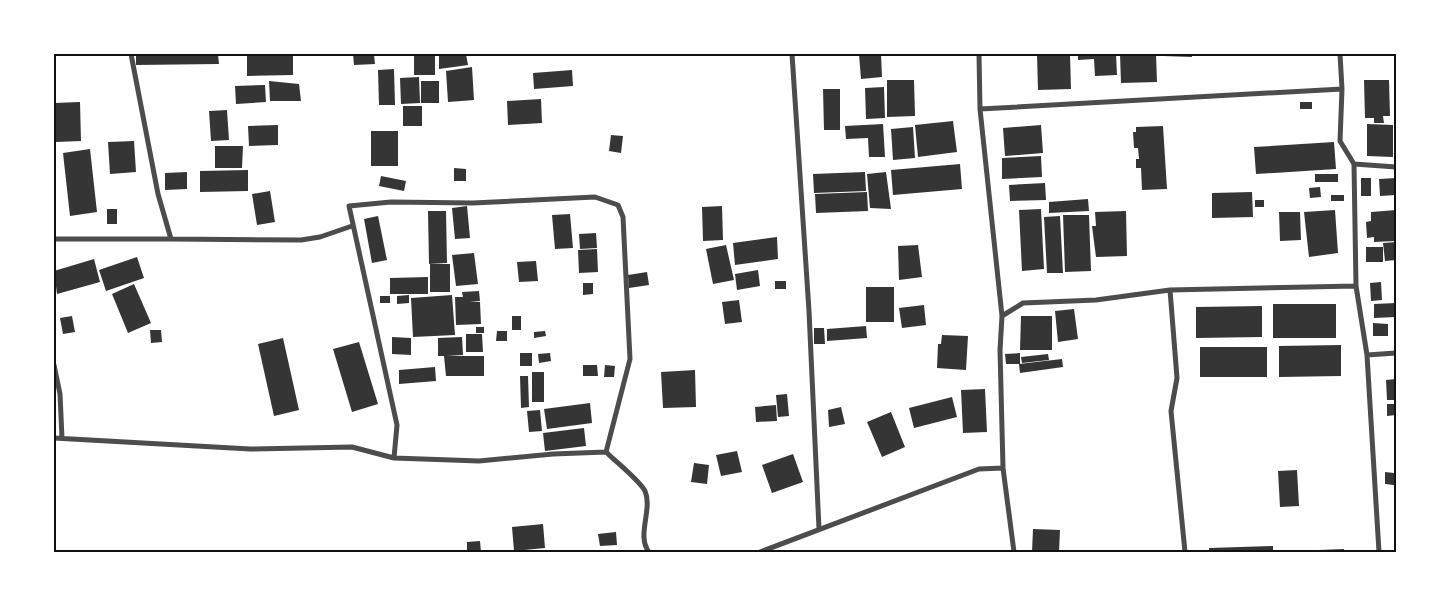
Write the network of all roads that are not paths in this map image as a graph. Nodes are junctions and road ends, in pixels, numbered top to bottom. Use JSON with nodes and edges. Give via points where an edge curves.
{"nodes":[{"id":1,"x":131,"y":54,"type":"edge"},
{"id":2,"x":792,"y":54,"type":"edge"},
{"id":3,"x":979,"y":54,"type":"edge"},
{"id":4,"x":1340,"y":54,"type":"edge"},
{"id":5,"x":1342,"y":89,"type":"junction"},
{"id":6,"x":980,"y":109,"type":"junction"},
{"id":7,"x":1354,"y":164,"type":"junction"},
{"id":8,"x":1396,"y":167,"type":"edge"},
{"id":9,"x":352,"y":226,"type":"junction"},
{"id":10,"x":54,"y":239,"type":"edge"},
{"id":11,"x":171,"y":239,"type":"junction"},
{"id":12,"x":1356,"y":286,"type":"junction"},
{"id":13,"x":1170,"y":290,"type":"junction"},
{"id":14,"x":1002,"y":316,"type":"junction"},
{"id":15,"x":1396,"y":354,"type":"edge"},
{"id":16,"x":1367,"y":355,"type":"junction"},
{"id":17,"x":54,"y":365,"type":"edge"},
{"id":18,"x":54,"y":438,"type":"edge"},
{"id":19,"x":62,"y":438,"type":"junction"},
{"id":20,"x":606,"y":452,"type":"junction"},
{"id":21,"x":394,"y":458,"type":"junction"},
{"id":22,"x":1004,"y":468,"type":"junction"},
{"id":23,"x":819,"y":529,"type":"junction"},
{"id":24,"x":649,"y":552,"type":"edge"},
{"id":25,"x":760,"y":552,"type":"edge"},
{"id":26,"x":1014,"y":552,"type":"edge"},
{"id":27,"x":1185,"y":552,"type":"edge"},
{"id":28,"x":1379,"y":552,"type":"edge"}],
"edges":[{"from":1,"to":11,"type":"street","via":[[154,176]]},
{"from":2,"to":23,"type":"street"},
{"from":3,"to":6,"type":"street"},
{"from":4,"to":5,"type":"street"},
{"from":5,"to":6,"type":"street"},
{"from":5,"to":7,"type":"street","via":[[1340,141]]},
{"from":6,"to":14,"type":"street"},
{"from":7,"to":8,"type":"street"},
{"from":7,"to":12,"type":"street"},
{"from":9,"to":11,"type":"street","via":[[301,240]]},
{"from":9,"to":20,"type":"street","via":[[349,206],[390,202],[473,203],[595,197],[618,205],[623,217],[630,359]]},
{"from":9,"to":21,"type":"street","via":[[396,424]]},
{"from":10,"to":11,"type":"street"},
{"from":12,"to":13,"type":"street"},
{"from":12,"to":16,"type":"street"},
{"from":13,"to":14,"type":"street","via":[[1096,300],[1023,303]]},
{"from":13,"to":27,"type":"street","via":[[1177,378],[1171,411]]},
{"from":14,"to":22,"type":"street"},
{"from":15,"to":16,"type":"street"},
{"from":16,"to":28,"type":"street"},
{"from":17,"to":19,"type":"street","via":[[60,394]]},
{"from":18,"to":19,"type":"street"},
{"from":19,"to":21,"type":"street","via":[[250,450],[352,447]]},
{"from":20,"to":21,"type":"street","via":[[479,462]]},
{"from":20,"to":24,"type":"street","via":[[644,490],[648,504],[645,525]]},
{"from":22,"to":23,"type":"street","via":[[979,469]]},
{"from":22,"to":26,"type":"street"},
{"from":23,"to":25,"type":"street"}]}
